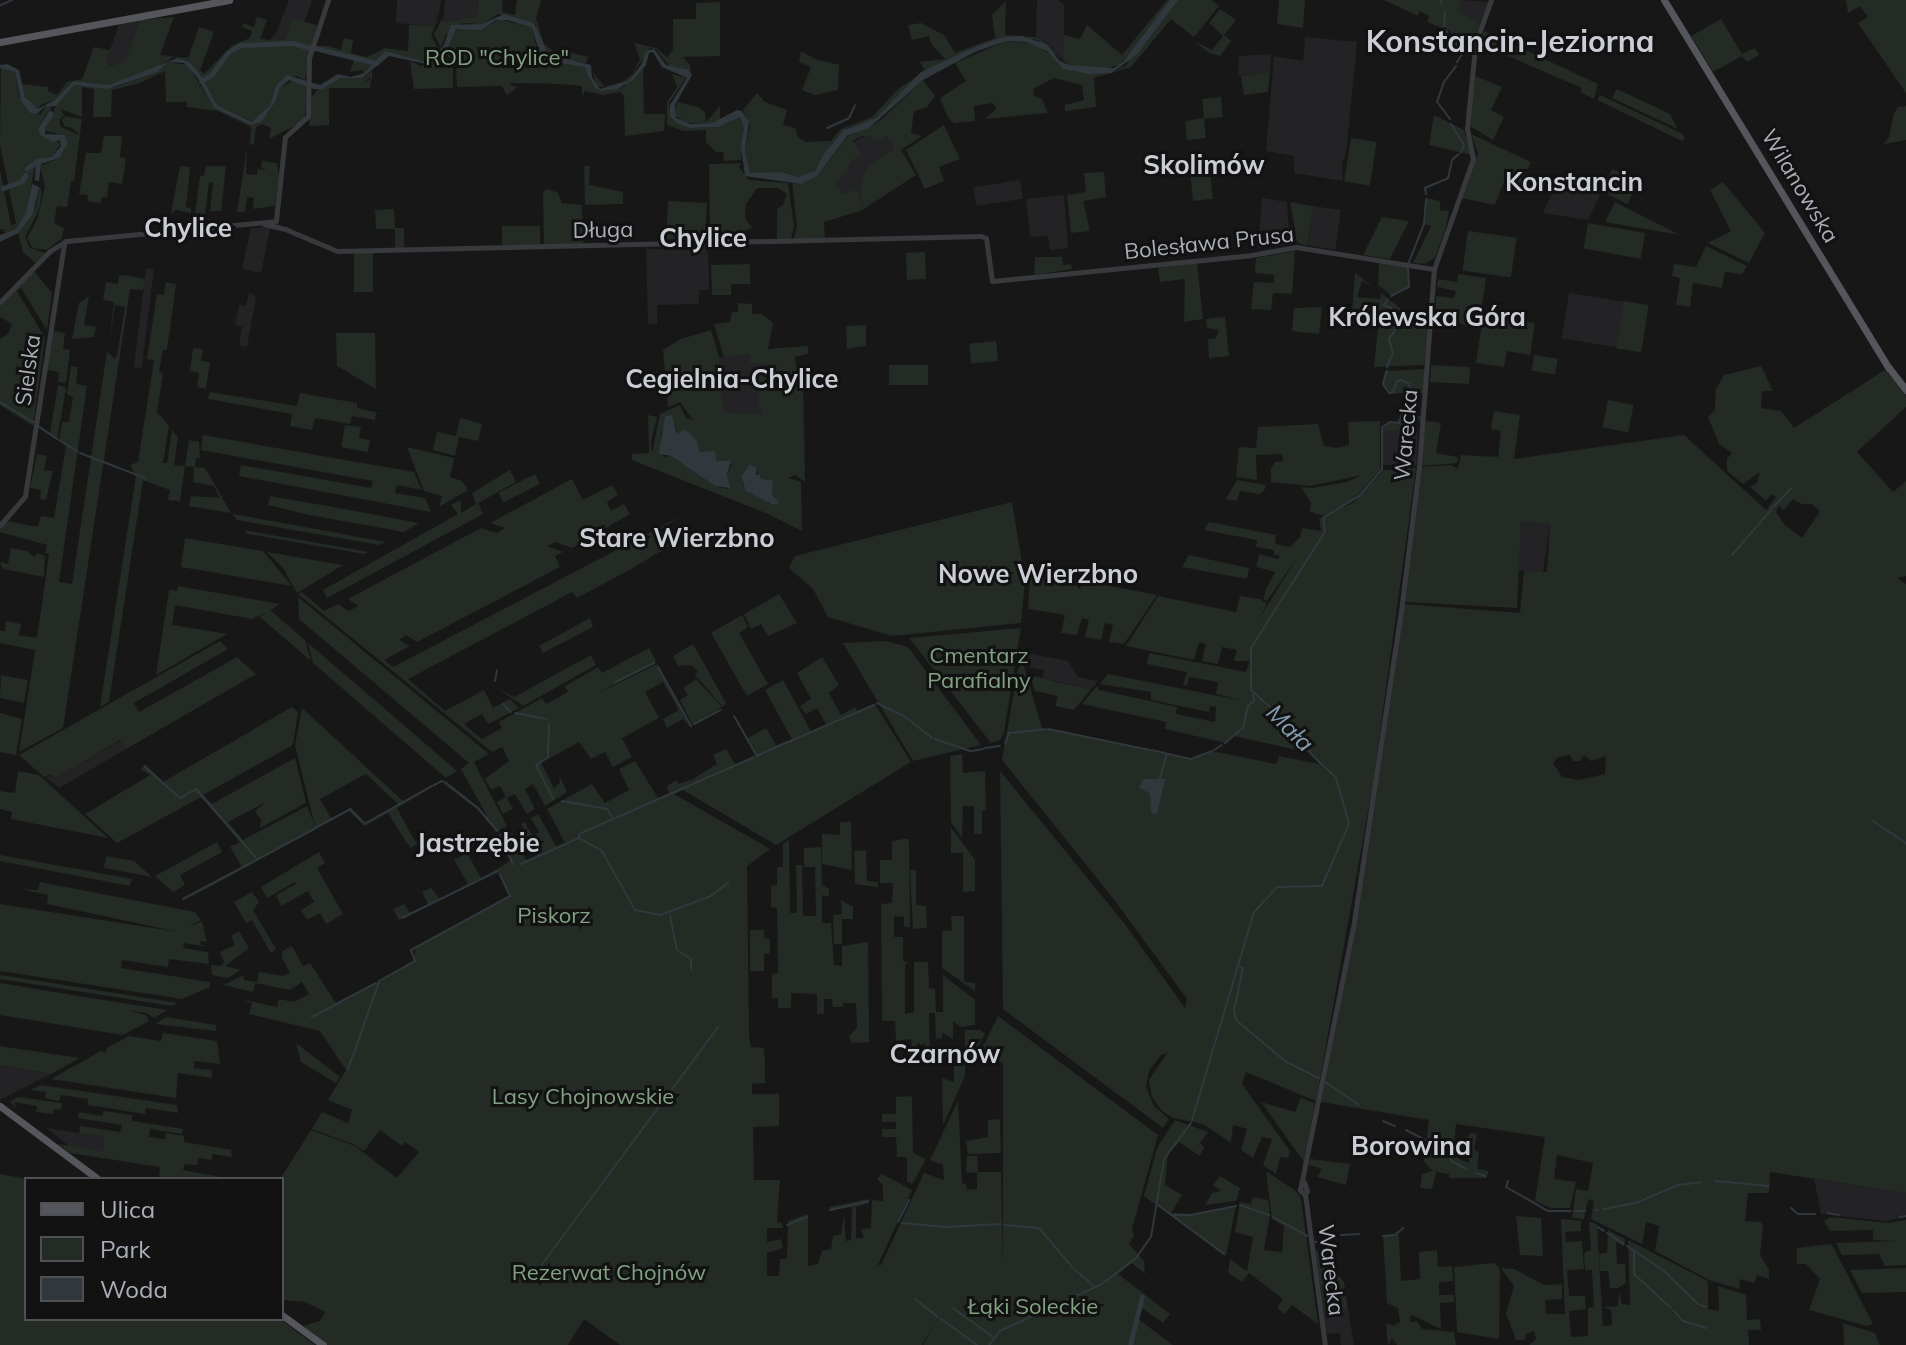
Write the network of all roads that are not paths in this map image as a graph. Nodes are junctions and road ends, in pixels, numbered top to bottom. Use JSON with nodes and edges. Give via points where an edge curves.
{"nodes":[{"id":1,"x":229,"y":0,"type":"edge"},
{"id":2,"x":328,"y":0,"type":"edge"},
{"id":3,"x":1491,"y":0,"type":"edge"},
{"id":4,"x":1664,"y":0,"type":"edge"},
{"id":5,"x":0,"y":42,"type":"edge"},
{"id":6,"x":275,"y":224,"type":"junction"},
{"id":7,"x":58,"y":251,"type":"junction"},
{"id":8,"x":1434,"y":266,"type":"junction"},
{"id":9,"x":992,"y":277,"type":"joint"},
{"id":10,"x":0,"y":302,"type":"edge"},
{"id":11,"x":1906,"y":390,"type":"edge"},
{"id":12,"x":0,"y":525,"type":"edge"},
{"id":13,"x":0,"y":1106,"type":"edge"},
{"id":14,"x":95,"y":1177,"type":"edge"},
{"id":15,"x":284,"y":1316,"type":"edge"},
{"id":16,"x":323,"y":1345,"type":"edge"},
{"id":17,"x":1325,"y":1345,"type":"edge"}],
"edges":[{"from":1,"to":5,"type":"main road"},
{"from":2,"to":6,"type":"street","via":[[311,49],[306,120],[285,137]]},
{"from":3,"to":8,"type":"street","name":"Warecka","via":[[1476,42],[1467,124],[1473,159]]},
{"from":4,"to":11,"type":"main road","name":"Wilanowska"},
{"from":6,"to":7,"type":"street","via":[[69,241]]},
{"from":6,"to":9,"type":"street","name":"Długa","via":[[337,251],[983,240]]},
{"from":7,"to":10,"type":"street","via":[[49,253]]},
{"from":7,"to":12,"type":"street","name":"Sielska","via":[[25,496]]},
{"from":8,"to":9,"type":"street","name":"Bolesława Prusa","via":[[1296,247]]},
{"from":8,"to":17,"type":"street","name":"Warecka","via":[[1419,467],[1402,603],[1353,928],[1304,1191]]},
{"from":13,"to":14,"type":"main road"},
{"from":15,"to":16,"type":"main road"}]}
